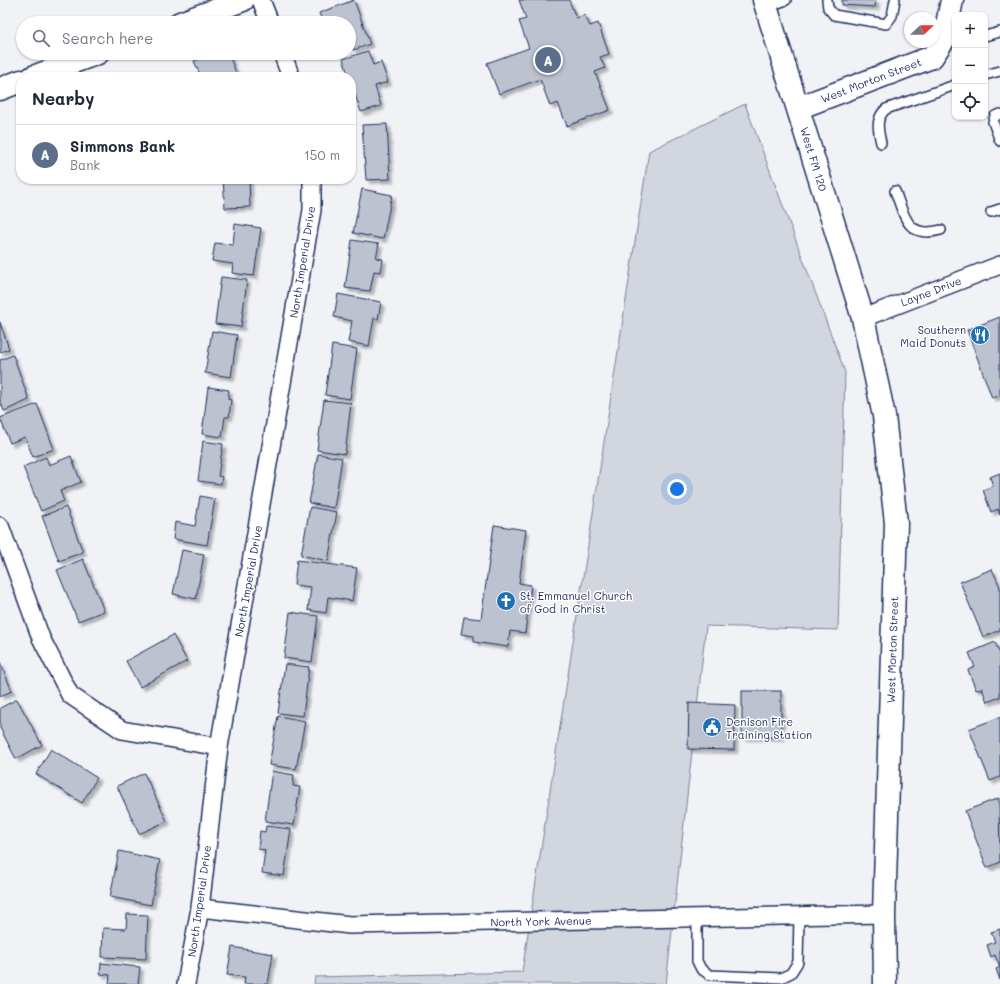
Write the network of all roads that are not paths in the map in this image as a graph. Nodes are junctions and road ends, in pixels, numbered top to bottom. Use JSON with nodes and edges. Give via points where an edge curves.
{"nodes":[{"id":1,"x":244,"y":0,"type":"edge"},
{"id":2,"x":261,"y":0,"type":"edge"},
{"id":3,"x":828,"y":0,"type":"edge"},
{"id":4,"x":895,"y":0,"type":"edge"},
{"id":5,"x":952,"y":0,"type":"edge"},
{"id":6,"x":772,"y":2,"type":"edge"},
{"id":7,"x":199,"y":16,"type":"edge"},
{"id":8,"x":267,"y":16,"type":"edge"},
{"id":9,"x":1000,"y":32,"type":"edge"},
{"id":10,"x":988,"y":35,"type":"edge"},
{"id":11,"x":948,"y":44,"type":"edge"},
{"id":12,"x":79,"y":60,"type":"edge"},
{"id":13,"x":285,"y":60,"type":"edge"},
{"id":14,"x":1000,"y":71,"type":"edge"},
{"id":15,"x":47,"y":72,"type":"edge"},
{"id":16,"x":289,"y":72,"type":"edge"},
{"id":17,"x":988,"y":74,"type":"edge"},
{"id":18,"x":16,"y":83,"type":"edge"},
{"id":19,"x":952,"y":86,"type":"edge"},
{"id":20,"x":0,"y":89,"type":"edge"},
{"id":21,"x":798,"y":108,"type":"junction"},
{"id":22,"x":1000,"y":114,"type":"edge"},
{"id":23,"x":1000,"y":141,"type":"edge"},
{"id":24,"x":881,"y":143,"type":"dead end"},
{"id":25,"x":312,"y":184,"type":"edge"},
{"id":26,"x":895,"y":191,"type":"dead end"},
{"id":27,"x":940,"y":230,"type":"dead end"},
{"id":28,"x":1000,"y":265,"type":"edge"},
{"id":29,"x":863,"y":318,"type":"junction"},
{"id":30,"x":0,"y":526,"type":"edge"},
{"id":31,"x":219,"y":747,"type":"junction"},
{"id":32,"x":200,"y":908,"type":"junction"},
{"id":33,"x":884,"y":914,"type":"junction"},
{"id":34,"x":799,"y":916,"type":"junction"},
{"id":35,"x":697,"y":918,"type":"junction"},
{"id":36,"x":791,"y":974,"type":"junction"},
{"id":37,"x":186,"y":984,"type":"edge"},
{"id":38,"x":792,"y":984,"type":"edge"},
{"id":39,"x":885,"y":984,"type":"edge"}],
"edges":[{"from":1,"to":7,"type":"main road"},
{"from":2,"to":8,"type":"street"},
{"from":3,"to":4,"type":"lane","via":[[828,8],[834,15],[886,24],[892,16]]},
{"from":5,"to":11,"type":"main road","name":"West Morton Street","via":[[944,39]]},
{"from":6,"to":21,"type":"main road","name":"West FM 120"},
{"from":9,"to":10,"type":"lane"},
{"from":11,"to":21,"type":"main road","name":"West Morton Street","via":[[932,57]]},
{"from":12,"to":15,"type":"main road"},
{"from":13,"to":16,"type":"street"},
{"from":14,"to":17,"type":"lane"},
{"from":18,"to":20,"type":"main road"},
{"from":19,"to":24,"type":"lane","via":[[886,109],[880,115],[877,125]]},
{"from":21,"to":29,"type":"main road","name":"West FM 120"},
{"from":22,"to":23,"type":"lane","via":[[995,116],[993,122]]},
{"from":25,"to":31,"type":"street","name":"North Imperial Drive","via":[[312,210]]},
{"from":26,"to":27,"type":"lane","via":[[906,222],[916,232],[929,233]]},
{"from":28,"to":29,"type":"street","name":"Layne Drive"},
{"from":29,"to":33,"type":"main road","name":"West Morton Street","via":[[884,416],[896,523]]},
{"from":30,"to":31,"type":"street","via":[[41,638],[70,695],[122,730]]},
{"from":31,"to":32,"type":"street","name":"North Imperial Drive"},
{"from":32,"to":35,"type":"street","name":"North York Avenue","via":[[350,925]]},
{"from":32,"to":37,"type":"street","name":"North Imperial Drive"},
{"from":33,"to":34,"type":"street","name":"North York Avenue"},
{"from":33,"to":39,"type":"main road","name":"West Morton Street"},
{"from":34,"to":35,"type":"street","name":"North York Avenue"},
{"from":34,"to":36,"type":"lane","via":[[798,962]]},
{"from":35,"to":36,"type":"lane","via":[[698,961],[701,969],[710,975],[781,978]]},
{"from":36,"to":38,"type":"lane"}]}
